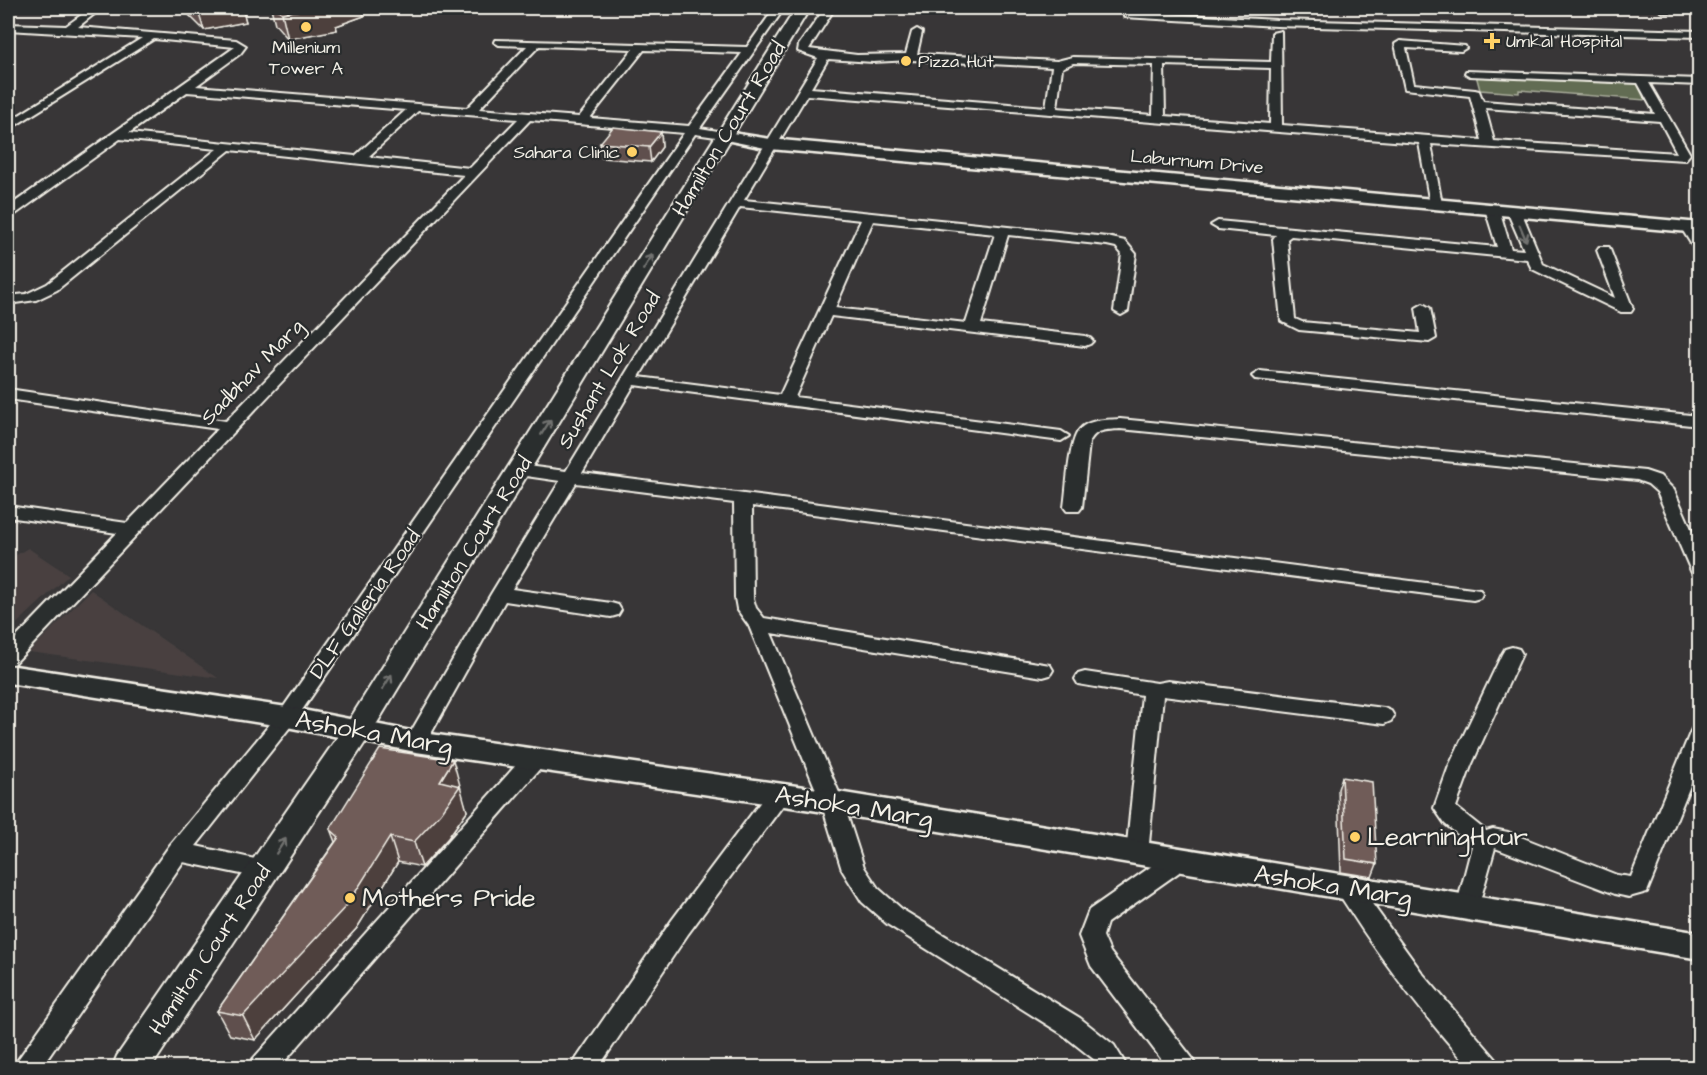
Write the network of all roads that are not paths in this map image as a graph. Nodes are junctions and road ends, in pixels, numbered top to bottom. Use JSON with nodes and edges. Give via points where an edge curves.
{"nodes":[{"id":1,"x":97,"y":8,"type":"edge"},
{"id":2,"x":697,"y":8,"type":"edge"},
{"id":3,"x":830,"y":8,"type":"edge"},
{"id":4,"x":1663,"y":8,"type":"edge"},
{"id":5,"x":1700,"y":9,"type":"edge"},
{"id":6,"x":794,"y":10,"type":"edge"},
{"id":7,"x":1128,"y":15,"type":"dead end"},
{"id":8,"x":1276,"y":24,"type":"junction"},
{"id":9,"x":8,"y":27,"type":"edge"},
{"id":10,"x":1455,"y":28,"type":"junction"},
{"id":11,"x":69,"y":29,"type":"junction"},
{"id":12,"x":917,"y":32,"type":"dead end"},
{"id":13,"x":1700,"y":34,"type":"edge"},
{"id":14,"x":153,"y":35,"type":"junction"},
{"id":15,"x":500,"y":42,"type":"dead end"},
{"id":16,"x":536,"y":43,"type":"junction"},
{"id":17,"x":641,"y":46,"type":"junction"},
{"id":18,"x":748,"y":50,"type":"junction"},
{"id":19,"x":825,"y":55,"type":"junction"},
{"id":20,"x":911,"y":57,"type":"junction"},
{"id":21,"x":1466,"y":61,"type":"junction"},
{"id":22,"x":1159,"y":62,"type":"junction"},
{"id":23,"x":1060,"y":64,"type":"junction"},
{"id":24,"x":1276,"y":65,"type":"junction"},
{"id":25,"x":1642,"y":80,"type":"junction"},
{"id":26,"x":1700,"y":82,"type":"edge"},
{"id":27,"x":183,"y":88,"type":"junction"},
{"id":28,"x":803,"y":91,"type":"junction"},
{"id":29,"x":1476,"y":99,"type":"junction"},
{"id":30,"x":416,"y":107,"type":"junction"},
{"id":31,"x":1051,"y":110,"type":"junction"},
{"id":32,"x":470,"y":112,"type":"junction"},
{"id":33,"x":527,"y":116,"type":"junction"},
{"id":34,"x":1663,"y":118,"type":"junction"},
{"id":35,"x":1159,"y":119,"type":"junction"},
{"id":36,"x":582,"y":121,"type":"junction"},
{"id":37,"x":8,"y":127,"type":"edge"},
{"id":38,"x":1276,"y":128,"type":"junction"},
{"id":39,"x":692,"y":130,"type":"junction"},
{"id":40,"x":115,"y":135,"type":"junction"},
{"id":41,"x":726,"y":136,"type":"junction"},
{"id":42,"x":1424,"y":140,"type":"junction"},
{"id":43,"x":1489,"y":143,"type":"junction"},
{"id":44,"x":770,"y":144,"type":"junction"},
{"id":45,"x":227,"y":147,"type":"junction"},
{"id":46,"x":358,"y":160,"type":"junction"},
{"id":47,"x":475,"y":172,"type":"junction"},
{"id":48,"x":734,"y":203,"type":"junction"},
{"id":49,"x":1436,"y":204,"type":"junction"},
{"id":50,"x":1492,"y":209,"type":"junction"},
{"id":51,"x":1514,"y":211,"type":"junction"},
{"id":52,"x":8,"y":213,"type":"edge"},
{"id":53,"x":869,"y":216,"type":"junction"},
{"id":54,"x":1218,"y":225,"type":"dead end"},
{"id":55,"x":1693,"y":227,"type":"edge"},
{"id":56,"x":1003,"y":230,"type":"junction"},
{"id":57,"x":1289,"y":232,"type":"junction"},
{"id":58,"x":1700,"y":247,"type":"edge"},
{"id":59,"x":1604,"y":250,"type":"dead end"},
{"id":60,"x":1505,"y":252,"type":"junction"},
{"id":61,"x":1532,"y":255,"type":"junction"},
{"id":62,"x":8,"y":300,"type":"edge"},
{"id":63,"x":1423,"y":308,"type":"dead end"},
{"id":64,"x":827,"y":311,"type":"junction"},
{"id":65,"x":1121,"y":311,"type":"dead end"},
{"id":66,"x":972,"y":328,"type":"junction"},
{"id":67,"x":1085,"y":341,"type":"dead end"},
{"id":68,"x":1260,"y":376,"type":"dead end"},
{"id":69,"x":628,"y":380,"type":"junction"},
{"id":70,"x":8,"y":394,"type":"edge"},
{"id":71,"x":786,"y":400,"type":"junction"},
{"id":72,"x":1700,"y":421,"type":"edge"},
{"id":73,"x":230,"y":426,"type":"junction"},
{"id":74,"x":1061,"y":436,"type":"dead end"},
{"id":75,"x":519,"y":470,"type":"junction"},
{"id":76,"x":572,"y":476,"type":"junction"},
{"id":77,"x":743,"y":499,"type":"junction"},
{"id":78,"x":1073,"y":507,"type":"dead end"},
{"id":79,"x":8,"y":511,"type":"edge"},
{"id":80,"x":130,"y":529,"type":"junction"},
{"id":81,"x":1700,"y":572,"type":"edge"},
{"id":82,"x":501,"y":594,"type":"junction"},
{"id":83,"x":1473,"y":594,"type":"dead end"},
{"id":84,"x":611,"y":610,"type":"dead end"},
{"id":85,"x":758,"y":624,"type":"junction"},
{"id":86,"x":1512,"y":654,"type":"dead end"},
{"id":87,"x":8,"y":658,"type":"edge"},
{"id":88,"x":1042,"y":670,"type":"dead end"},
{"id":89,"x":8,"y":674,"type":"edge"},
{"id":90,"x":1085,"y":679,"type":"dead end"},
{"id":91,"x":1157,"y":690,"type":"junction"},
{"id":92,"x":1384,"y":716,"type":"dead end"},
{"id":93,"x":287,"y":717,"type":"junction"},
{"id":94,"x":358,"y":730,"type":"junction"},
{"id":95,"x":1700,"y":733,"type":"edge"},
{"id":96,"x":416,"y":742,"type":"junction"},
{"id":97,"x":535,"y":759,"type":"junction"},
{"id":98,"x":779,"y":794,"type":"junction"},
{"id":99,"x":832,"y":801,"type":"junction"},
{"id":100,"x":1484,"y":843,"type":"junction"},
{"id":101,"x":178,"y":852,"type":"junction"},
{"id":102,"x":1137,"y":854,"type":"junction"},
{"id":103,"x":1177,"y":861,"type":"junction"},
{"id":104,"x":266,"y":870,"type":"junction"},
{"id":105,"x":1349,"y":890,"type":"junction"},
{"id":106,"x":1468,"y":908,"type":"junction"},
{"id":107,"x":1700,"y":946,"type":"edge"},
{"id":108,"x":25,"y":1068,"type":"edge"},
{"id":109,"x":130,"y":1068,"type":"edge"},
{"id":110,"x":262,"y":1068,"type":"edge"},
{"id":111,"x":583,"y":1068,"type":"edge"},
{"id":112,"x":1115,"y":1068,"type":"edge"},
{"id":113,"x":1184,"y":1068,"type":"edge"},
{"id":114,"x":1487,"y":1068,"type":"edge"}],
"edges":[{"from":1,"to":11,"type":"street"},
{"from":2,"to":6,"type":"street"},
{"from":3,"to":19,"type":"street","via":[[803,48],[810,54]]},
{"from":4,"to":5,"type":"main road"},
{"from":6,"to":18,"type":"street","name":"DLF Galleria Road"},
{"from":6,"to":41,"type":"main road","name":"Hamilton Court Road"},
{"from":7,"to":8,"type":"street"},
{"from":8,"to":10,"type":"street"},
{"from":8,"to":24,"type":"street"},
{"from":9,"to":11,"type":"street"},
{"from":10,"to":13,"type":"street"},
{"from":10,"to":21,"type":"street"},
{"from":11,"to":14,"type":"street"},
{"from":12,"to":20,"type":"street"},
{"from":14,"to":27,"type":"street","via":[[241,46]]},
{"from":14,"to":37,"type":"street"},
{"from":15,"to":16,"type":"street"},
{"from":16,"to":17,"type":"street"},
{"from":16,"to":32,"type":"street"},
{"from":17,"to":18,"type":"street"},
{"from":17,"to":36,"type":"street"},
{"from":18,"to":39,"type":"street","name":"DLF Galleria Road"},
{"from":19,"to":20,"type":"street"},
{"from":19,"to":28,"type":"street","name":"Sushant Lok Road"},
{"from":20,"to":23,"type":"street"},
{"from":21,"to":25,"type":"street"},
{"from":21,"to":29,"type":"street"},
{"from":21,"to":29,"type":"street","via":[[1400,44],[1409,87]]},
{"from":22,"to":23,"type":"street","via":[[1072,60]]},
{"from":22,"to":24,"type":"street"},
{"from":22,"to":35,"type":"street"},
{"from":23,"to":31,"type":"street"},
{"from":24,"to":38,"type":"street"},
{"from":25,"to":26,"type":"street"},
{"from":25,"to":34,"type":"street"},
{"from":27,"to":30,"type":"street","name":"Laburnum Drive"},
{"from":27,"to":40,"type":"street"},
{"from":28,"to":31,"type":"street"},
{"from":28,"to":44,"type":"street","name":"Sushant Lok Road"},
{"from":29,"to":34,"type":"street"},
{"from":29,"to":43,"type":"street"},
{"from":30,"to":32,"type":"street","name":"Laburnum Drive"},
{"from":30,"to":46,"type":"street"},
{"from":31,"to":35,"type":"street"},
{"from":32,"to":33,"type":"street","name":"Laburnum Drive"},
{"from":33,"to":36,"type":"street","name":"Laburnum Drive"},
{"from":33,"to":47,"type":"street","name":"Sadbhav Marg"},
{"from":34,"to":43,"type":"street","via":[[1684,154],[1681,157]]},
{"from":35,"to":38,"type":"street"},
{"from":36,"to":39,"type":"street","name":"Laburnum Drive"},
{"from":38,"to":42,"type":"street"},
{"from":39,"to":41,"type":"street","name":"Laburnum Drive"},
{"from":39,"to":93,"type":"street","name":"DLF Galleria Road"},
{"from":40,"to":45,"type":"street"},
{"from":40,"to":52,"type":"street"},
{"from":41,"to":44,"type":"street","name":"Laburnum Drive"},
{"from":75,"to":41,"type":"main road","name":"Hamilton Court Road","one_way":true},
{"from":42,"to":43,"type":"street"},
{"from":42,"to":49,"type":"street"},
{"from":44,"to":48,"type":"street","name":"Sushant Lok Road"},
{"from":44,"to":49,"type":"street","name":"Laburnum Drive"},
{"from":45,"to":46,"type":"street"},
{"from":45,"to":62,"type":"street","via":[[52,287],[30,298]]},
{"from":46,"to":47,"type":"street"},
{"from":47,"to":73,"type":"street","name":"Sadbhav Marg"},
{"from":48,"to":53,"type":"street"},
{"from":48,"to":69,"type":"street","name":"Sushant Lok Road"},
{"from":49,"to":50,"type":"street","name":"Laburnum Drive"},
{"from":50,"to":51,"type":"street","name":"Laburnum Drive"},
{"from":50,"to":60,"type":"street"},
{"from":51,"to":55,"type":"street","name":"Laburnum Drive"},
{"from":51,"to":61,"type":"street","one_way":true},
{"from":53,"to":56,"type":"street"},
{"from":53,"to":64,"type":"street"},
{"from":54,"to":57,"type":"street"},
{"from":55,"to":58,"type":"street"},
{"from":56,"to":65,"type":"street","via":[[1110,241],[1127,248],[1130,254]]},
{"from":56,"to":66,"type":"street"},
{"from":57,"to":60,"type":"street"},
{"from":57,"to":63,"type":"street","via":[[1280,239],[1288,321],[1299,326],[1429,338]]},
{"from":59,"to":61,"type":"street","via":[[1626,309],[1537,266]]},
{"from":60,"to":61,"type":"street"},
{"from":64,"to":66,"type":"street"},
{"from":64,"to":71,"type":"street"},
{"from":66,"to":67,"type":"street"},
{"from":68,"to":72,"type":"street"},
{"from":69,"to":71,"type":"street"},
{"from":69,"to":76,"type":"street","name":"Sushant Lok Road"},
{"from":70,"to":73,"type":"street"},
{"from":71,"to":74,"type":"street"},
{"from":73,"to":80,"type":"street","name":"Sadbhav Marg"},
{"from":75,"to":76,"type":"street"},
{"from":94,"to":75,"type":"main road","name":"Hamilton Court Road","one_way":true},
{"from":76,"to":77,"type":"street"},
{"from":76,"to":82,"type":"street","name":"Sushant Lok Road"},
{"from":77,"to":83,"type":"street"},
{"from":77,"to":85,"type":"street","via":[[744,598]]},
{"from":78,"to":81,"type":"street","via":[[1086,432],[1098,426],[1120,424],[1639,475],[1654,480],[1665,490]]},
{"from":79,"to":80,"type":"street"},
{"from":80,"to":87,"type":"street","name":"Sadbhav Marg"},
{"from":82,"to":84,"type":"street"},
{"from":82,"to":96,"type":"street","name":"Sushant Lok Road"},
{"from":85,"to":88,"type":"street"},
{"from":85,"to":99,"type":"street"},
{"from":86,"to":100,"type":"street","via":[[1460,766],[1445,808],[1450,818]]},
{"from":89,"to":93,"type":"street","name":"Ashoka Marg"},
{"from":90,"to":91,"type":"street"},
{"from":91,"to":92,"type":"street","via":[[1168,688]]},
{"from":91,"to":102,"type":"street","via":[[1152,696]]},
{"from":93,"to":94,"type":"street","name":"Ashoka Marg"},
{"from":93,"to":101,"type":"street","name":"DLF Galleria Road"},
{"from":94,"to":96,"type":"street","name":"Ashoka Marg"},
{"from":104,"to":94,"type":"main road","name":"Hamilton Court Road","one_way":true},
{"from":95,"to":100,"type":"street","via":[[1639,885],[1615,884],[1508,841],[1493,838]]},
{"from":96,"to":97,"type":"street","name":"Ashoka Marg"},
{"from":97,"to":98,"type":"street","name":"Ashoka Marg"},
{"from":97,"to":110,"type":"street"},
{"from":98,"to":99,"type":"street","name":"Ashoka Marg"},
{"from":98,"to":111,"type":"street","via":[[680,927]]},
{"from":99,"to":102,"type":"street","name":"Ashoka Marg"},
{"from":99,"to":112,"type":"street","via":[[854,870],[870,895],[895,917],[1071,1026],[1105,1053]]},
{"from":100,"to":106,"type":"street"},
{"from":101,"to":104,"type":"street"},
{"from":101,"to":108,"type":"street","name":"DLF Galleria Road"},
{"from":102,"to":103,"type":"street","name":"Ashoka Marg"},
{"from":103,"to":105,"type":"street","name":"Ashoka Marg"},
{"from":103,"to":113,"type":"street","via":[[1097,917],[1091,936],[1100,958]]},
{"from":104,"to":109,"type":"main road","name":"Hamilton Court Road"},
{"from":105,"to":106,"type":"street","name":"Ashoka Marg"},
{"from":105,"to":114,"type":"street","via":[[1366,918],[1459,1038]]},
{"from":106,"to":107,"type":"street","name":"Ashoka Marg"}]}
